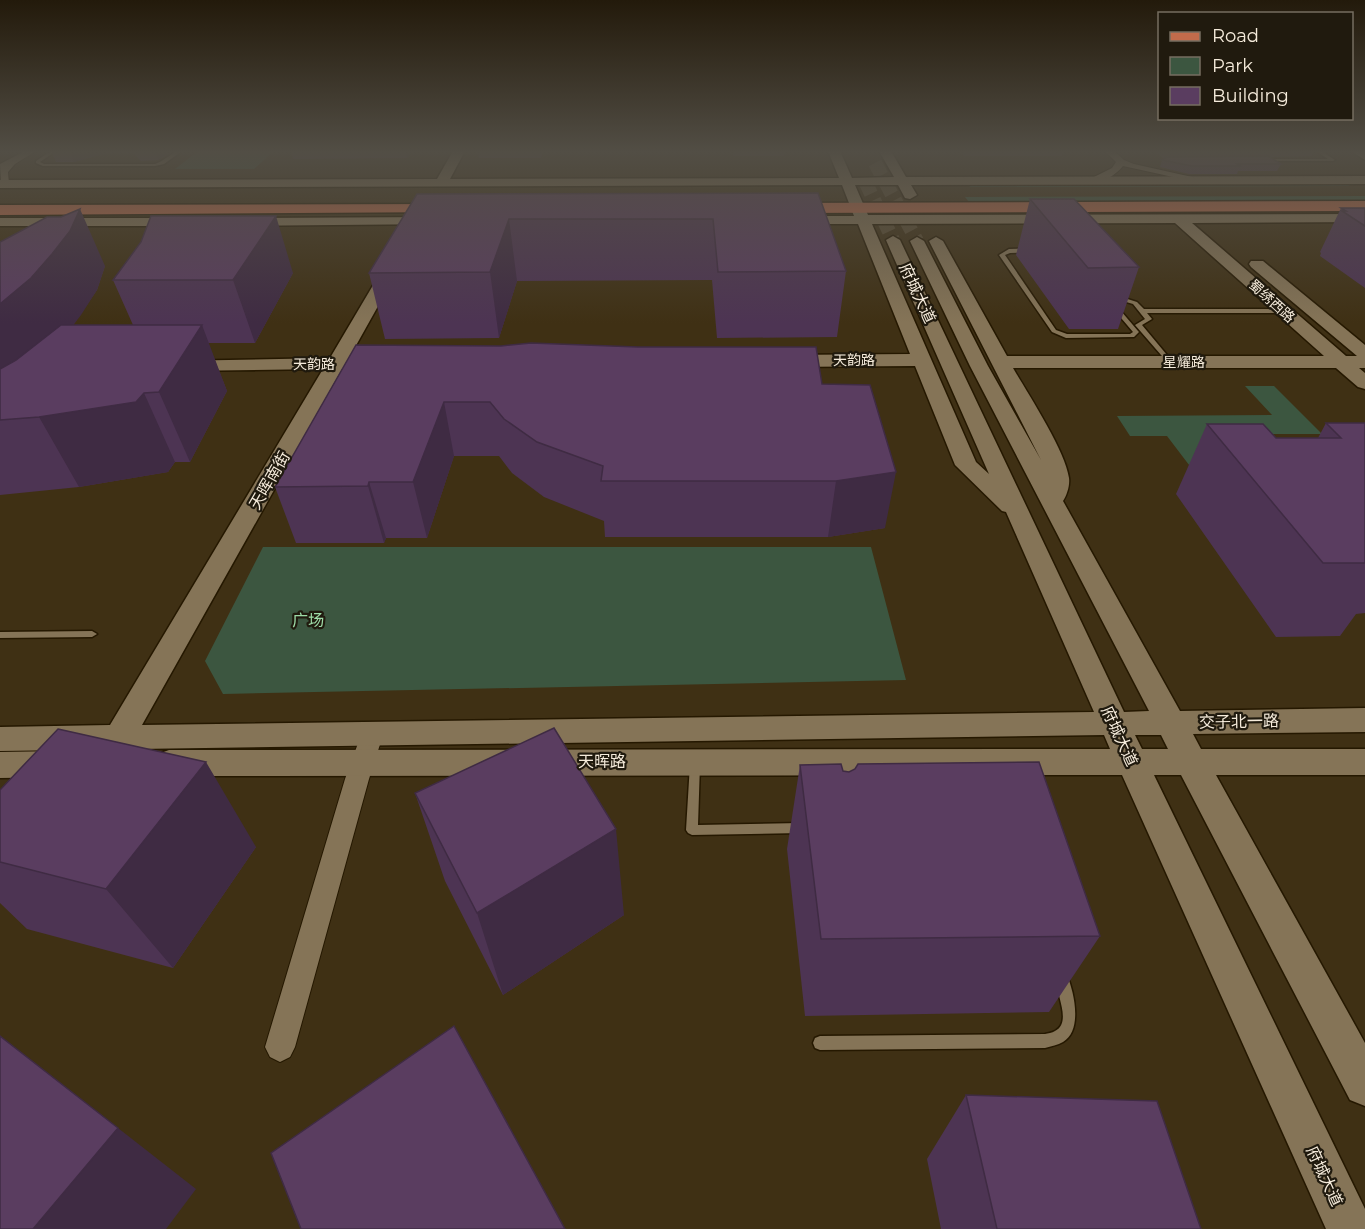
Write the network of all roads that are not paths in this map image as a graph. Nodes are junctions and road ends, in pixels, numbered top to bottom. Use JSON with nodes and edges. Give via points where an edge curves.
{"nodes":[{"id":1,"x":783,"y":208,"type":"edge"},
{"id":2,"x":821,"y":208,"type":"edge"},
{"id":3,"x":892,"y":208,"type":"edge"},
{"id":4,"x":892,"y":208,"type":"tunnel mouth"},
{"id":5,"x":892,"y":208,"type":"edge"},
{"id":6,"x":910,"y":208,"type":"edge"},
{"id":7,"x":931,"y":208,"type":"edge"},
{"id":8,"x":1137,"y":208,"type":"edge"},
{"id":9,"x":1307,"y":208,"type":"edge"},
{"id":10,"x":0,"y":210,"type":"edge"},
{"id":11,"x":152,"y":210,"type":"junction"},
{"id":12,"x":768,"y":214,"type":"joint"},
{"id":13,"x":459,"y":215,"type":"joint"},
{"id":14,"x":1365,"y":218,"type":"edge"},
{"id":15,"x":989,"y":219,"type":"junction"},
{"id":16,"x":1179,"y":219,"type":"junction"},
{"id":17,"x":1202,"y":219,"type":"junction"},
{"id":18,"x":808,"y":220,"type":"junction"},
{"id":19,"x":420,"y":221,"type":"junction"},
{"id":20,"x":0,"y":222,"type":"edge"},
{"id":21,"x":256,"y":222,"type":"junction"},
{"id":22,"x":918,"y":224,"type":"junction"},
{"id":23,"x":1220,"y":233,"type":"dead end"},
{"id":24,"x":1246,"y":255,"type":"dead end"},
{"id":25,"x":1107,"y":298,"type":"junction"},
{"id":26,"x":1142,"y":311,"type":"junction"},
{"id":27,"x":1283,"y":311,"type":"junction"},
{"id":28,"x":1136,"y":332,"type":"junction"},
{"id":29,"x":1145,"y":332,"type":"junction"},
{"id":30,"x":1365,"y":354,"type":"edge"},
{"id":31,"x":921,"y":360,"type":"junction"},
{"id":32,"x":765,"y":361,"type":"edge"},
{"id":33,"x":1002,"y":362,"type":"junction"},
{"id":34,"x":1170,"y":362,"type":"junction"},
{"id":35,"x":1341,"y":362,"type":"junction"},
{"id":36,"x":1365,"y":362,"type":"edge"},
{"id":37,"x":394,"y":363,"type":"edge"},
{"id":38,"x":334,"y":364,"type":"junction"},
{"id":39,"x":160,"y":365,"type":"edge"},
{"id":40,"x":1365,"y":383,"type":"edge"},
{"id":41,"x":1053,"y":503,"type":"junction"},
{"id":42,"x":1018,"y":514,"type":"junction"},
{"id":43,"x":92,"y":634,"type":"dead end"},
{"id":44,"x":0,"y":635,"type":"edge"},
{"id":45,"x":1365,"y":720,"type":"edge"},
{"id":46,"x":1170,"y":722,"type":"junction"},
{"id":47,"x":1114,"y":723,"type":"junction"},
{"id":48,"x":0,"y":739,"type":"edge"},
{"id":49,"x":118,"y":739,"type":"junction"},
{"id":50,"x":367,"y":748,"type":"junction"},
{"id":51,"x":695,"y":761,"type":"junction"},
{"id":52,"x":1132,"y":762,"type":"junction"},
{"id":53,"x":1191,"y":762,"type":"junction"},
{"id":54,"x":1365,"y":762,"type":"edge"},
{"id":55,"x":0,"y":765,"type":"edge"},
{"id":56,"x":818,"y":828,"type":"edge"},
{"id":57,"x":1057,"y":961,"type":"edge"},
{"id":58,"x":820,"y":1042,"type":"dead end"},
{"id":59,"x":280,"y":1047,"type":"dead end"},
{"id":60,"x":1365,"y":1085,"type":"edge"},
{"id":61,"x":1350,"y":1229,"type":"edge"}],
"edges":[{"from":1,"to":12,"type":"main road"},
{"from":2,"to":18,"type":"street"},
{"from":3,"to":22,"type":"street"},
{"from":4,"to":22,"type":"main road"},
{"from":5,"to":22,"type":"street"},
{"from":6,"to":22,"type":"street"},
{"from":7,"to":22,"type":"street"},
{"from":8,"to":22,"type":"main road"},
{"from":9,"to":22,"type":"main road"},
{"from":10,"to":11,"type":"main road"},
{"from":11,"to":13,"type":"main road"},
{"from":11,"to":21,"type":"street"},
{"from":12,"to":18,"type":"street"},
{"from":13,"to":19,"type":"street"},
{"from":14,"to":17,"type":"street"},
{"from":15,"to":16,"type":"street"},
{"from":15,"to":22,"type":"street"},
{"from":15,"to":22,"type":"street"},
{"from":16,"to":17,"type":"street"},
{"from":16,"to":27,"type":"street","name":"蜀绣西路"},
{"from":17,"to":23,"type":"street"},
{"from":18,"to":22,"type":"street"},
{"from":19,"to":21,"type":"street"},
{"from":19,"to":38,"type":"street","name":"天晖南街"},
{"from":20,"to":21,"type":"street"},
{"from":22,"to":31,"type":"street"},
{"from":22,"to":33,"type":"street"},
{"from":22,"to":41,"type":"street","name":"府城大道","via":[[979,366]]},
{"from":22,"to":42,"type":"street","name":"府城大道"},
{"from":24,"to":30,"type":"street","name":"蜀绣西路"},
{"from":25,"to":26,"type":"lane","via":[[1135,303]]},
{"from":25,"to":28,"type":"lane"},
{"from":25,"to":28,"type":"lane","via":[[1068,252],[1009,251],[1002,255],[1054,331],[1066,336],[1132,336]]},
{"from":26,"to":27,"type":"lane"},
{"from":26,"to":29,"type":"lane","via":[[1149,319],[1138,325]]},
{"from":27,"to":35,"type":"street","name":"蜀绣西路"},
{"from":28,"to":29,"type":"lane"},
{"from":29,"to":34,"type":"lane"},
{"from":31,"to":32,"type":"street","name":"天韵路"},
{"from":31,"to":42,"type":"street","via":[[966,465]]},
{"from":33,"to":34,"type":"street","name":"星耀路"},
{"from":33,"to":41,"type":"street","via":[[1049,452],[1058,479]]},
{"from":34,"to":35,"type":"street","name":"星耀路"},
{"from":35,"to":36,"type":"street","name":"星耀路"},
{"from":35,"to":40,"type":"street","name":"蜀绣西路"},
{"from":37,"to":38,"type":"street","name":"天韵路"},
{"from":38,"to":39,"type":"street","name":"天韵路"},
{"from":38,"to":49,"type":"street","name":"天晖南街"},
{"from":41,"to":46,"type":"street","name":"府城大道"},
{"from":42,"to":47,"type":"street","name":"府城大道"},
{"from":43,"to":44,"type":"lane"},
{"from":45,"to":46,"type":"street","name":"交子北一路"},
{"from":46,"to":47,"type":"street","name":"交子北一路"},
{"from":46,"to":53,"type":"street","name":"府城大道"},
{"from":47,"to":50,"type":"street","name":"天晖路"},
{"from":47,"to":52,"type":"street","name":"府城大道"},
{"from":48,"to":49,"type":"street","name":"天晖路"},
{"from":49,"to":50,"type":"street","name":"天晖路"},
{"from":50,"to":51,"type":"street","name":"天晖路"},
{"from":50,"to":55,"type":"street","name":"天晖路"},
{"from":50,"to":59,"type":"street"},
{"from":51,"to":52,"type":"street","name":"天晖路"},
{"from":51,"to":56,"type":"lane","via":[[692,830]]},
{"from":52,"to":53,"type":"street"},
{"from":52,"to":61,"type":"street","name":"府城大道"},
{"from":53,"to":54,"type":"street"},
{"from":53,"to":60,"type":"street","name":"府城大道"},
{"from":57,"to":58,"type":"lane","via":[[1068,1007],[1068,1025],[1060,1036],[1045,1041]]}]}
